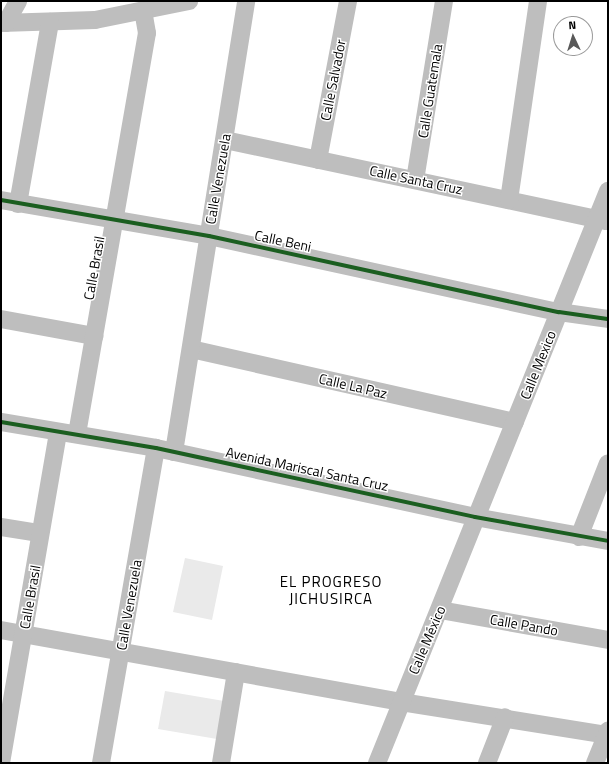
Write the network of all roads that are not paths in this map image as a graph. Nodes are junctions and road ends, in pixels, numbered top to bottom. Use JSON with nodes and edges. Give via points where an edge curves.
{"nodes":[{"id":1,"x":18,"y":1,"type":"edge"},
{"id":2,"x":189,"y":1,"type":"edge"},
{"id":3,"x":246,"y":1,"type":"edge"},
{"id":4,"x":348,"y":1,"type":"edge"},
{"id":5,"x":444,"y":1,"type":"edge"},
{"id":6,"x":538,"y":1,"type":"edge"},
{"id":7,"x":143,"y":11,"type":"junction"},
{"id":8,"x":50,"y":22,"type":"junction"},
{"id":9,"x":4,"y":23,"type":"edge"},
{"id":10,"x":225,"y":140,"type":"junction"},
{"id":11,"x":318,"y":160,"type":"junction"},
{"id":12,"x":415,"y":180,"type":"junction"},
{"id":13,"x":608,"y":191,"type":"edge"},
{"id":14,"x":1,"y":200,"type":"edge"},
{"id":15,"x":509,"y":200,"type":"junction"},
{"id":16,"x":18,"y":204,"type":"junction"},
{"id":17,"x":114,"y":220,"type":"junction"},
{"id":18,"x":602,"y":220,"type":"edge"},
{"id":19,"x":209,"y":236,"type":"junction"},
{"id":20,"x":559,"y":312,"type":"junction"},
{"id":21,"x":1,"y":319,"type":"edge"},
{"id":22,"x":608,"y":319,"type":"edge"},
{"id":23,"x":94,"y":336,"type":"junction"},
{"id":24,"x":191,"y":349,"type":"junction"},
{"id":25,"x":1,"y":422,"type":"edge"},
{"id":26,"x":515,"y":422,"type":"junction"},
{"id":27,"x":58,"y":432,"type":"junction"},
{"id":28,"x":77,"y":434,"type":"junction"},
{"id":29,"x":156,"y":448,"type":"junction"},
{"id":30,"x":174,"y":452,"type":"junction"},
{"id":31,"x":608,"y":463,"type":"edge"},
{"id":32,"x":476,"y":517,"type":"junction"},
{"id":33,"x":1,"y":526,"type":"edge"},
{"id":34,"x":40,"y":533,"type":"junction"},
{"id":35,"x":579,"y":536,"type":"junction"},
{"id":36,"x":608,"y":541,"type":"edge"},
{"id":37,"x":440,"y":610,"type":"junction"},
{"id":38,"x":1,"y":630,"type":"edge"},
{"id":39,"x":24,"y":634,"type":"junction"},
{"id":40,"x":608,"y":640,"type":"edge"},
{"id":41,"x":122,"y":650,"type":"junction"},
{"id":42,"x":236,"y":672,"type":"junction"},
{"id":43,"x":401,"y":702,"type":"junction"},
{"id":44,"x":505,"y":717,"type":"junction"},
{"id":45,"x":607,"y":734,"type":"edge"},
{"id":46,"x":2,"y":753,"type":"edge"},
{"id":47,"x":101,"y":763,"type":"edge"},
{"id":48,"x":221,"y":763,"type":"edge"},
{"id":49,"x":378,"y":763,"type":"edge"},
{"id":50,"x":487,"y":763,"type":"edge"},
{"id":51,"x":596,"y":763,"type":"edge"}],
"edges":[{"from":1,"to":9,"type":"street"},
{"from":2,"to":7,"type":"street"},
{"from":3,"to":10,"type":"street","name":"Calle Venezuela"},
{"from":4,"to":11,"type":"street","name":"Calle Salvador"},
{"from":5,"to":12,"type":"street","name":"Calle Guatemala"},
{"from":6,"to":15,"type":"street"},
{"from":7,"to":8,"type":"street","via":[[95,20]]},
{"from":7,"to":17,"type":"street","name":"Calle Brasil","via":[[147,33]]},
{"from":8,"to":9,"type":"street"},
{"from":8,"to":16,"type":"street"},
{"from":10,"to":11,"type":"street","name":"Calle Santa Cruz"},
{"from":10,"to":19,"type":"street","name":"Calle Venezuela"},
{"from":11,"to":12,"type":"street","name":"Calle Santa Cruz"},
{"from":12,"to":15,"type":"street","name":"Calle Santa Cruz"},
{"from":13,"to":18,"type":"street","name":"Calle Mexico"},
{"from":14,"to":16,"type":"street","name":"Calle Beni"},
{"from":15,"to":18,"type":"street","name":"Calle Santa Cruz"},
{"from":16,"to":17,"type":"street","name":"Calle Beni"},
{"from":17,"to":19,"type":"street","name":"Calle Beni"},
{"from":17,"to":23,"type":"street","name":"Calle Brasil"},
{"from":18,"to":20,"type":"street","name":"Calle Mexico"},
{"from":19,"to":20,"type":"street","name":"Calle Beni"},
{"from":19,"to":24,"type":"street","name":"Calle Venezuela"},
{"from":20,"to":22,"type":"street","name":"Calle Beni"},
{"from":20,"to":26,"type":"street","name":"Calle Mexico"},
{"from":21,"to":23,"type":"street"},
{"from":23,"to":28,"type":"street","name":"Calle Brasil"},
{"from":24,"to":26,"type":"street","name":"Calle La Paz"},
{"from":24,"to":30,"type":"street","name":"Calle Venezuela"},
{"from":25,"to":27,"type":"street","name":"Avenida Mariscal Santa Cruz"},
{"from":26,"to":32,"type":"street","name":"Calle Mexico"},
{"from":27,"to":28,"type":"street","name":"Avenida Mariscal Santa Cruz"},
{"from":27,"to":34,"type":"street","name":"Calle Brasil"},
{"from":28,"to":29,"type":"street","name":"Avenida Mariscal Santa Cruz"},
{"from":29,"to":30,"type":"street","name":"Avenida Mariscal Santa Cruz"},
{"from":29,"to":41,"type":"street","name":"Calle Venezuela"},
{"from":30,"to":32,"type":"street","name":"Avenida Mariscal Santa Cruz"},
{"from":31,"to":35,"type":"street"},
{"from":32,"to":35,"type":"street","name":"Avenida Mariscal Santa Cruz"},
{"from":32,"to":37,"type":"street","name":"Calle México"},
{"from":33,"to":34,"type":"street"},
{"from":34,"to":39,"type":"street","name":"Calle Brasil"},
{"from":35,"to":36,"type":"street","name":"Avenida Mariscal Santa Cruz"},
{"from":37,"to":40,"type":"street","name":"Calle Pando"},
{"from":37,"to":43,"type":"street","name":"Calle México"},
{"from":38,"to":39,"type":"street"},
{"from":39,"to":41,"type":"street"},
{"from":39,"to":46,"type":"street","name":"Calle Brasil"},
{"from":41,"to":42,"type":"street"},
{"from":41,"to":47,"type":"street","name":"Calle Venezuela"},
{"from":42,"to":43,"type":"street"},
{"from":42,"to":48,"type":"street"},
{"from":43,"to":44,"type":"street"},
{"from":43,"to":49,"type":"street","name":"Calle México"},
{"from":44,"to":45,"type":"street"},
{"from":44,"to":50,"type":"street"},
{"from":45,"to":51,"type":"street"}]}
